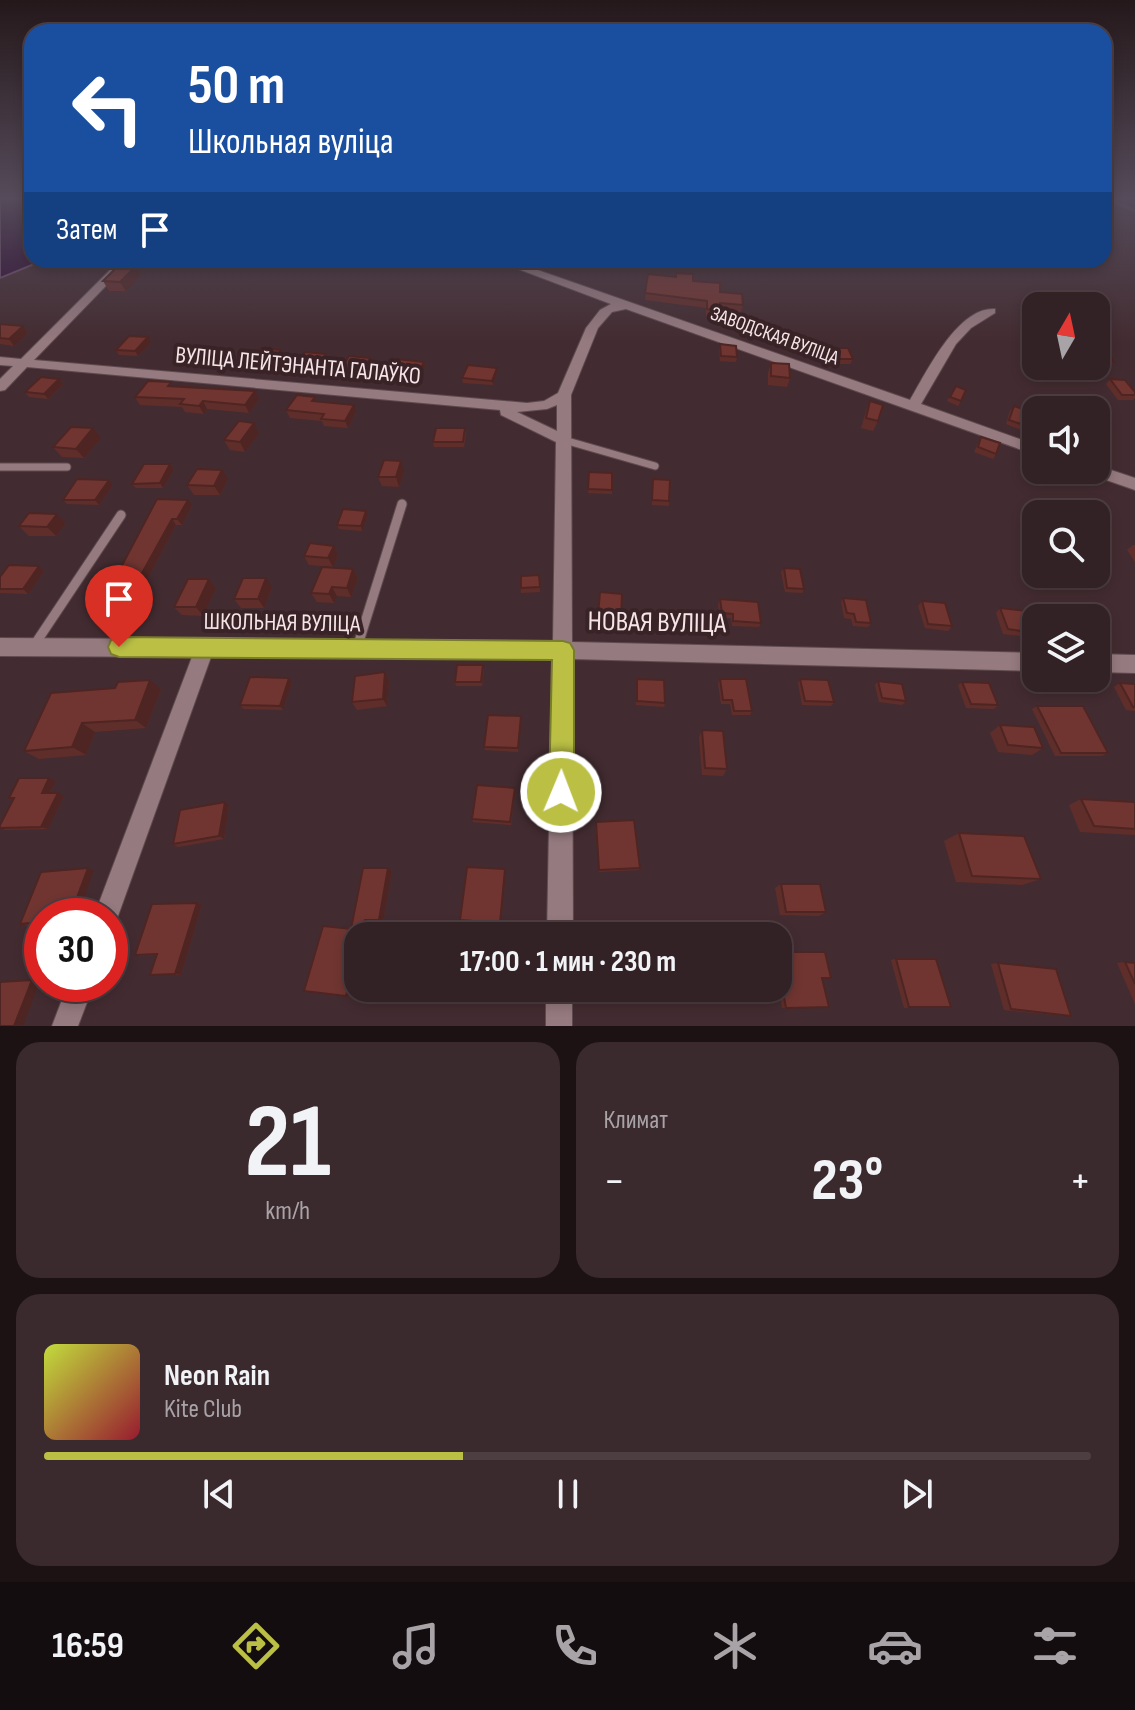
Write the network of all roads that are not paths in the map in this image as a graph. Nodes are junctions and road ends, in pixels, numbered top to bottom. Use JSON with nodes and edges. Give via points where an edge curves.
{"nodes":[{"id":1,"x":118,"y":268,"type":"edge"},
{"id":2,"x":523,"y":268,"type":"edge"},
{"id":3,"x":582,"y":288,"type":"junction"},
{"id":4,"x":635,"y":306,"type":"junction"},
{"id":5,"x":991,"y":311,"type":"dead end"},
{"id":6,"x":597,"y":319,"type":"junction"},
{"id":7,"x":0,"y":361,"type":"edge"},
{"id":8,"x":24,"y":363,"type":"junction"},
{"id":9,"x":0,"y":387,"type":"edge"},
{"id":10,"x":564,"y":395,"type":"junction"},
{"id":11,"x":486,"y":404,"type":"junction"},
{"id":12,"x":913,"y":407,"type":"junction"},
{"id":13,"x":564,"y":440,"type":"junction"},
{"id":14,"x":1022,"y":445,"type":"edge"},
{"id":15,"x":655,"y":466,"type":"dead end"},
{"id":16,"x":0,"y":467,"type":"edge"},
{"id":17,"x":67,"y":467,"type":"dead end"},
{"id":18,"x":1110,"y":475,"type":"edge"},
{"id":19,"x":1135,"y":484,"type":"edge"},
{"id":20,"x":402,"y":504,"type":"dead end"},
{"id":21,"x":121,"y":515,"type":"dead end"},
{"id":22,"x":0,"y":647,"type":"edge"},
{"id":23,"x":33,"y":647,"type":"junction"},
{"id":24,"x":205,"y":647,"type":"junction"},
{"id":25,"x":357,"y":649,"type":"junction"},
{"id":26,"x":563,"y":650,"type":"junction"},
{"id":27,"x":1022,"y":662,"type":"edge"},
{"id":28,"x":1110,"y":663,"type":"edge"},
{"id":29,"x":1135,"y":664,"type":"edge"},
{"id":30,"x":113,"y":898,"type":"edge"},
{"id":31,"x":560,"y":922,"type":"edge"},
{"id":32,"x":74,"y":1002,"type":"edge"},
{"id":33,"x":559,"y":1002,"type":"edge"},
{"id":34,"x":65,"y":1026,"type":"edge"},
{"id":35,"x":559,"y":1026,"type":"edge"}],
"edges":[{"from":1,"to":8,"type":"street"},
{"from":2,"to":3,"type":"street","name":"ЗАВОДСКАЯ ВУЛІЦА"},
{"from":3,"to":4,"type":"street","name":"ЗАВОДСКАЯ ВУЛІЦА"},
{"from":3,"to":6,"type":"street","via":[[592,297]]},
{"from":4,"to":6,"type":"street","via":[[614,306]]},
{"from":4,"to":12,"type":"street","name":"ЗАВОДСКАЯ ВУЛІЦА"},
{"from":5,"to":12,"type":"street","via":[[951,342]]},
{"from":6,"to":10,"type":"street"},
{"from":7,"to":8,"type":"street","name":"ВУЛІЦА ЛЕЙТЭНАНТА ГАЛАЎКО"},
{"from":8,"to":9,"type":"street"},
{"from":8,"to":11,"type":"street","name":"ВУЛІЦА ЛЕЙТЭНАНТА ГАЛАЎКО"},
{"from":10,"to":11,"type":"street","name":"ВУЛІЦА ЛЕЙТЭНАНТА ГАЛАЎКО","via":[[527,408]]},
{"from":10,"to":13,"type":"street"},
{"from":11,"to":13,"type":"street"},
{"from":12,"to":14,"type":"street","name":"ЗАВОДСКАЯ ВУЛІЦА"},
{"from":13,"to":15,"type":"lane"},
{"from":13,"to":26,"type":"street"},
{"from":16,"to":17,"type":"lane"},
{"from":18,"to":19,"type":"street"},
{"from":20,"to":25,"type":"lane"},
{"from":21,"to":23,"type":"lane"},
{"from":22,"to":23,"type":"street","name":"ШКОЛЬНАЯ ВУЛІЦА"},
{"from":23,"to":24,"type":"street","name":"ШКОЛЬНАЯ ВУЛІЦА"},
{"from":24,"to":25,"type":"street","name":"ШКОЛЬНАЯ ВУЛІЦА"},
{"from":24,"to":30,"type":"street"},
{"from":25,"to":26,"type":"street","name":"ШКОЛЬНАЯ ВУЛІЦА"},
{"from":26,"to":27,"type":"street","name":"НОВАЯ ВУЛІЦА"},
{"from":26,"to":31,"type":"street","name":"НОВАЯ ВУЛІЦА"},
{"from":28,"to":29,"type":"street"},
{"from":32,"to":34,"type":"street"},
{"from":33,"to":35,"type":"street"}]}
